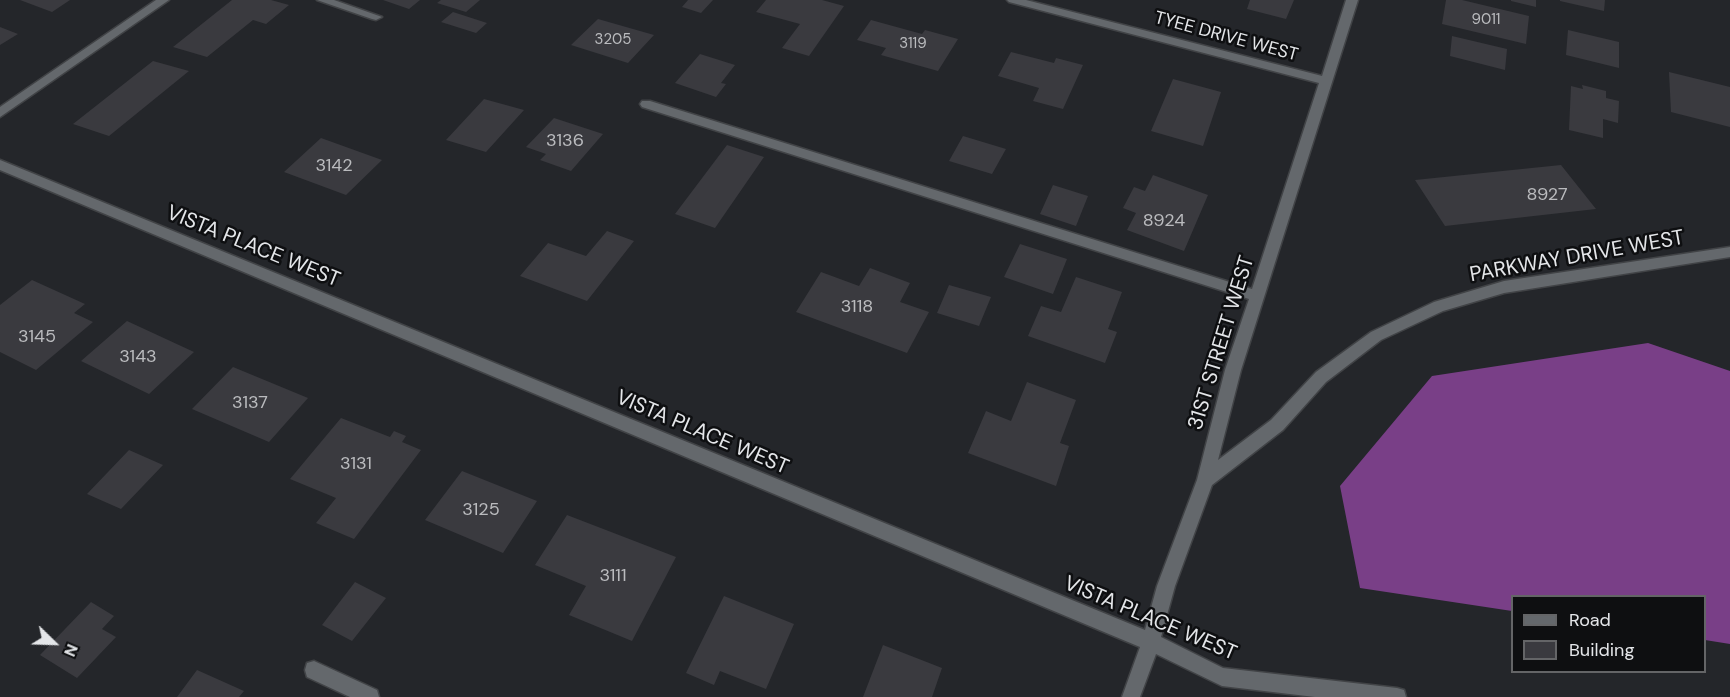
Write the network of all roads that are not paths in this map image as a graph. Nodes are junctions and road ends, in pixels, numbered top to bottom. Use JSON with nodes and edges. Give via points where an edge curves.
{"nodes":[{"id":1,"x":163,"y":0,"type":"edge"},
{"id":2,"x":323,"y":0,"type":"edge"},
{"id":3,"x":1013,"y":0,"type":"edge"},
{"id":4,"x":1352,"y":0,"type":"edge"},
{"id":5,"x":376,"y":17,"type":"dead end"},
{"id":6,"x":1326,"y":81,"type":"junction"},
{"id":7,"x":646,"y":104,"type":"dead end"},
{"id":8,"x":0,"y":113,"type":"edge"},
{"id":9,"x":0,"y":165,"type":"edge"},
{"id":10,"x":1730,"y":252,"type":"edge"},
{"id":11,"x":1257,"y":296,"type":"junction"},
{"id":12,"x":1205,"y":480,"type":"junction"},
{"id":13,"x":1151,"y":642,"type":"junction"},
{"id":14,"x":314,"y":670,"type":"dead end"},
{"id":15,"x":370,"y":697,"type":"edge"},
{"id":16,"x":1131,"y":697,"type":"edge"},
{"id":17,"x":1397,"y":697,"type":"edge"}],
"edges":[{"from":1,"to":8,"type":"street"},
{"from":2,"to":5,"type":"street"},
{"from":3,"to":6,"type":"street","name":"TYEE DRIVE WEST"},
{"from":4,"to":6,"type":"street","name":"31ST STREET WEST"},
{"from":6,"to":11,"type":"street","name":"31ST STREET WEST"},
{"from":7,"to":11,"type":"street"},
{"from":9,"to":13,"type":"street","name":"VISTA PLACE WEST"},
{"from":10,"to":12,"type":"street","name":"PARKWAY DRIVE WEST","via":[[1504,287],[1438,306],[1376,336],[1322,377],[1276,425]]},
{"from":11,"to":12,"type":"street","name":"31ST STREET WEST"},
{"from":12,"to":13,"type":"street","name":"31ST STREET WEST","via":[[1166,586]]},
{"from":13,"to":16,"type":"street","name":"31ST STREET WEST"},
{"from":13,"to":17,"type":"street","name":"VISTA PLACE WEST","via":[[1222,677]]},
{"from":14,"to":15,"type":"street"}]}
